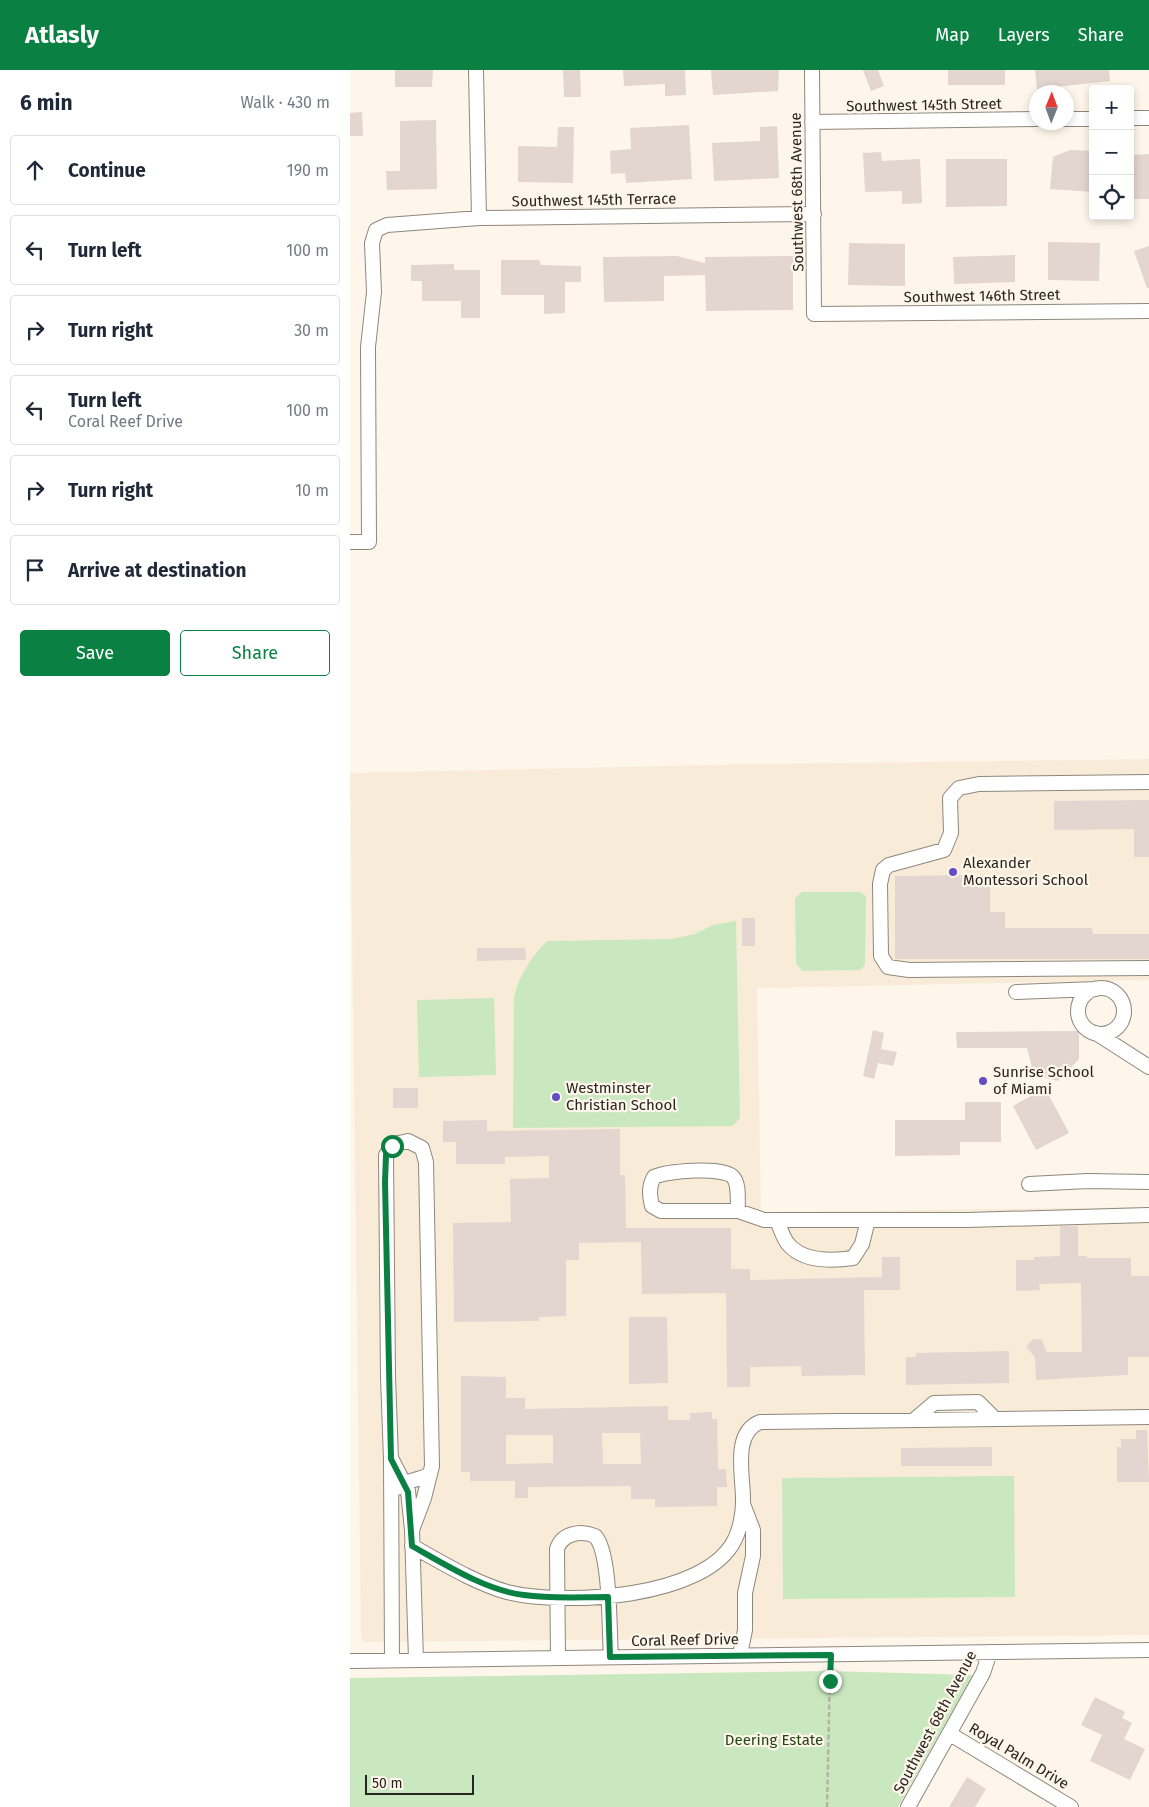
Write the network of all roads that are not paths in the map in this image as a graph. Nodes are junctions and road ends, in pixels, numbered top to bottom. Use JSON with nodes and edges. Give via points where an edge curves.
{"nodes":[{"id":1,"x":476,"y":70,"type":"edge"},
{"id":2,"x":812,"y":70,"type":"edge"},
{"id":3,"x":1134,"y":118,"type":"edge"},
{"id":4,"x":1149,"y":118,"type":"edge"},
{"id":5,"x":1074,"y":119,"type":"edge"},
{"id":6,"x":1089,"y":119,"type":"edge"},
{"id":7,"x":1029,"y":120,"type":"edge"},
{"id":8,"x":812,"y":122,"type":"junction"},
{"id":9,"x":814,"y":214,"type":"junction"},
{"id":10,"x":479,"y":218,"type":"junction"},
{"id":11,"x":1149,"y":311,"type":"edge"},
{"id":12,"x":814,"y":314,"type":"joint"},
{"id":13,"x":350,"y":542,"type":"edge"},
{"id":14,"x":1149,"y":782,"type":"edge"},
{"id":15,"x":1149,"y":968,"type":"edge"},
{"id":16,"x":1096,"y":988,"type":"junction"},
{"id":17,"x":1055,"y":990,"type":"junction"},
{"id":18,"x":1016,"y":992,"type":"dead end"},
{"id":19,"x":1078,"y":1010,"type":"junction"},
{"id":20,"x":1124,"y":1014,"type":"junction"},
{"id":21,"x":1096,"y":1033,"type":"junction"},
{"id":22,"x":1125,"y":1050,"type":"junction"},
{"id":23,"x":1149,"y":1067,"type":"edge"},
{"id":24,"x":1149,"y":1182,"type":"edge"},
{"id":25,"x":1029,"y":1184,"type":"dead end"},
{"id":26,"x":738,"y":1211,"type":"junction"},
{"id":27,"x":1149,"y":1215,"type":"edge"},
{"id":28,"x":777,"y":1220,"type":"junction"},
{"id":29,"x":868,"y":1220,"type":"junction"},
{"id":30,"x":1149,"y":1417,"type":"edge"},
{"id":31,"x":391,"y":1459,"type":"junction"},
{"id":32,"x":430,"y":1474,"type":"junction"},
{"id":33,"x":404,"y":1482,"type":"junction"},
{"id":34,"x":743,"y":1504,"type":"junction"},
{"id":35,"x":390,"y":1508,"type":"junction"},
{"id":36,"x":412,"y":1530,"type":"junction"},
{"id":37,"x":412,"y":1546,"type":"junction"},
{"id":38,"x":557,"y":1597,"type":"junction"},
{"id":39,"x":608,"y":1597,"type":"junction"},
{"id":40,"x":1149,"y":1650,"type":"edge"},
{"id":41,"x":990,"y":1652,"type":"junction"},
{"id":42,"x":740,"y":1655,"type":"junction"},
{"id":43,"x":610,"y":1657,"type":"junction"},
{"id":44,"x":558,"y":1658,"type":"junction"},
{"id":45,"x":392,"y":1660,"type":"junction"},
{"id":46,"x":416,"y":1660,"type":"junction"},
{"id":47,"x":350,"y":1661,"type":"edge"},
{"id":48,"x":950,"y":1734,"type":"junction"},
{"id":49,"x":908,"y":1807,"type":"edge"},
{"id":50,"x":1071,"y":1807,"type":"edge"}],
"edges":[{"from":1,"to":10,"type":"street"},
{"from":2,"to":8,"type":"street","name":"Southwest 68th Avenue"},
{"from":3,"to":4,"type":"street"},
{"from":5,"to":6,"type":"street"},
{"from":7,"to":8,"type":"street","name":"Southwest 145th Street"},
{"from":8,"to":9,"type":"street","name":"Southwest 68th Avenue"},
{"from":9,"to":10,"type":"street","name":"Southwest 145th Terrace"},
{"from":9,"to":12,"type":"street","name":"Southwest 68th Avenue"},
{"from":10,"to":13,"type":"street","name":"Southwest 145th Terrace","via":[[392,224],[376,230],[372,243],[374,292],[368,347],[369,542]]},
{"from":11,"to":12,"type":"street","name":"Southwest 146th Street"},
{"from":14,"to":15,"type":"street","via":[[979,784],[959,788],[950,798],[950,833],[944,850],[889,865],[883,870],[880,884],[881,956],[888,967],[909,970]]},
{"from":16,"to":17,"type":"street"},
{"from":16,"to":19,"type":"street","via":[[1083,996]]},
{"from":16,"to":20,"type":"street","via":[[1117,994]]},
{"from":17,"to":18,"type":"street"},
{"from":17,"to":19,"type":"street","via":[[1068,995]]},
{"from":19,"to":21,"type":"street","via":[[1083,1025]]},
{"from":20,"to":21,"type":"street","via":[[1111,1031]]},
{"from":20,"to":22,"type":"street"},
{"from":21,"to":22,"type":"street"},
{"from":22,"to":23,"type":"street"},
{"from":24,"to":25,"type":"street"},
{"from":26,"to":26,"type":"street","via":[[737,1184],[728,1173],[672,1172],[654,1177],[651,1183],[652,1206],[661,1211]]},
{"from":26,"to":28,"type":"street","via":[[764,1220]]},
{"from":27,"to":29,"type":"street"},
{"from":28,"to":29,"type":"street"},
{"from":28,"to":29,"type":"street","via":[[788,1244],[799,1253],[839,1260],[853,1258],[862,1244]]},
{"from":30,"to":34,"type":"street","via":[[765,1421],[756,1423],[742,1446]]},
{"from":31,"to":32,"type":"street","via":[[386,1155],[394,1144],[408,1141],[422,1148],[426,1162]]},
{"from":31,"to":33,"type":"street"},
{"from":31,"to":35,"type":"street"},
{"from":32,"to":33,"type":"street"},
{"from":32,"to":36,"type":"street"},
{"from":33,"to":35,"type":"street","via":[[396,1490]]},
{"from":33,"to":36,"type":"street"},
{"from":34,"to":39,"type":"street","via":[[736,1538],[713,1564],[689,1577],[654,1589]]},
{"from":34,"to":42,"type":"street","via":[[753,1530],[753,1556],[745,1592],[745,1630]]},
{"from":35,"to":45,"type":"street"},
{"from":36,"to":37,"type":"street"},
{"from":37,"to":38,"type":"street","via":[[498,1589]]},
{"from":37,"to":46,"type":"street"},
{"from":38,"to":39,"type":"street"},
{"from":38,"to":39,"type":"street","via":[[558,1544],[568,1536],[586,1534],[595,1536],[602,1546]]},
{"from":38,"to":44,"type":"street"},
{"from":39,"to":43,"type":"street"},
{"from":40,"to":41,"type":"street","name":"Coral Reef Drive"},
{"from":41,"to":42,"type":"street","name":"Coral Reef Drive"},
{"from":41,"to":48,"type":"street","name":"Southwest 68th Avenue","via":[[983,1673]]},
{"from":42,"to":43,"type":"street","name":"Coral Reef Drive"},
{"from":43,"to":44,"type":"street","name":"Coral Reef Drive"},
{"from":44,"to":46,"type":"street","name":"Coral Reef Drive"},
{"from":45,"to":46,"type":"street","name":"Coral Reef Drive"},
{"from":45,"to":47,"type":"street","name":"Coral Reef Drive"},
{"from":48,"to":49,"type":"street","name":"Southwest 68th Avenue"},
{"from":48,"to":50,"type":"street","name":"Royal Palm Drive"}]}
